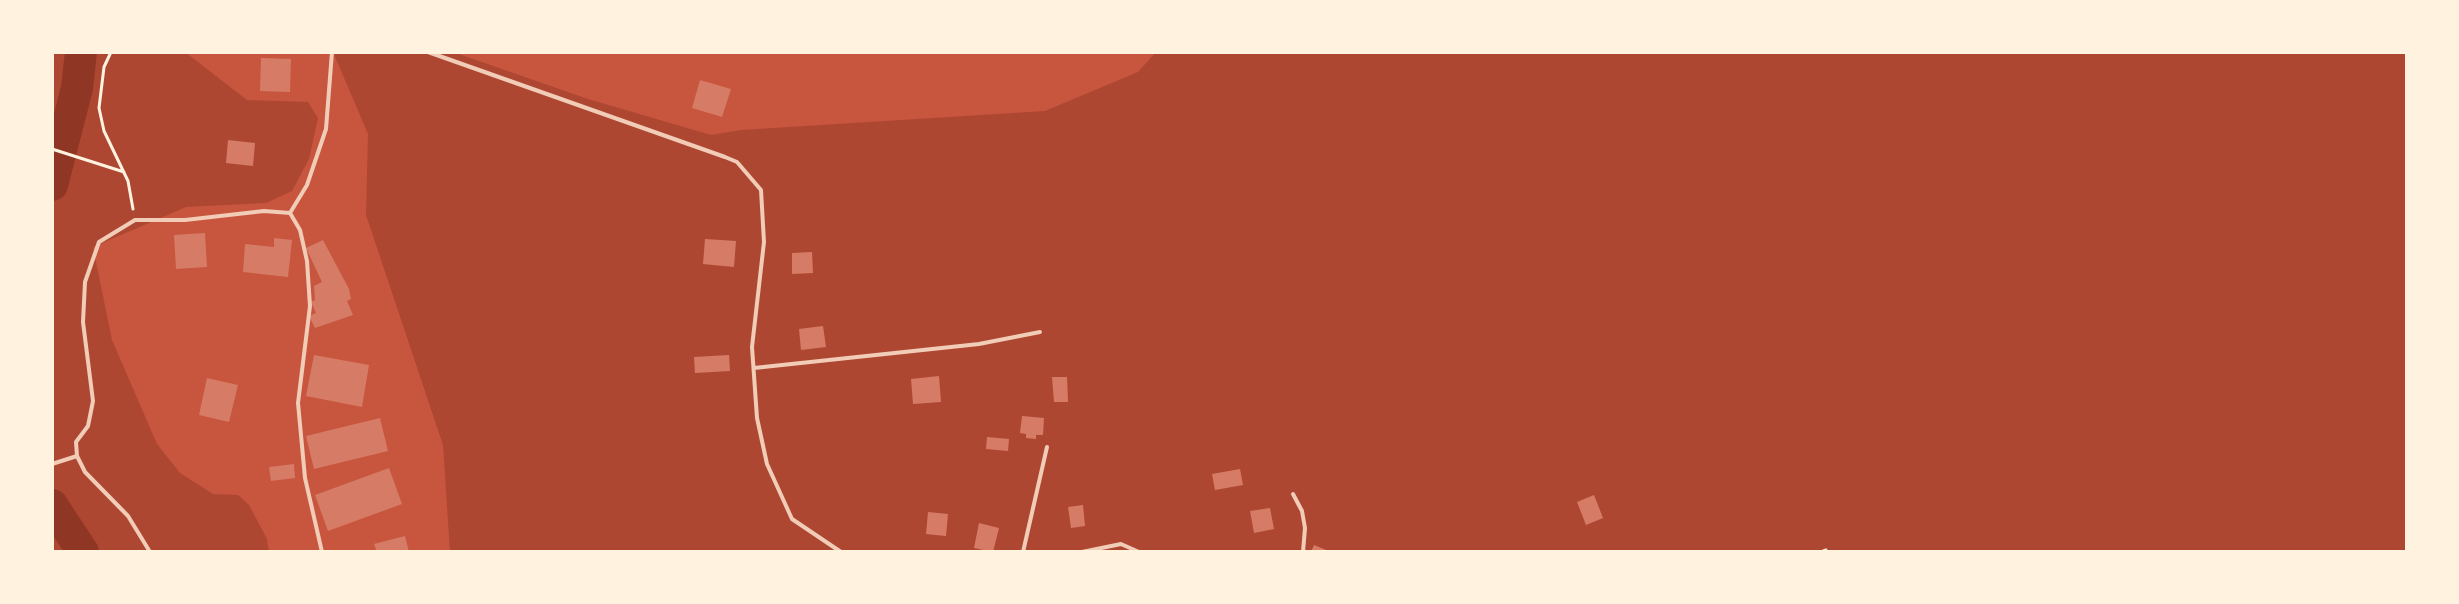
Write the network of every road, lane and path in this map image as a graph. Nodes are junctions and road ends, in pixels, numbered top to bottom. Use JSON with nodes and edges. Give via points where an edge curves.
{"nodes":[{"id":1,"x":111,"y":52,"type":"edge"},
{"id":2,"x":332,"y":52,"type":"edge"},
{"id":3,"x":428,"y":52,"type":"edge"},
{"id":4,"x":52,"y":149,"type":"edge"},
{"id":5,"x":124,"y":172,"type":"junction"},
{"id":6,"x":290,"y":213,"type":"junction"},
{"id":7,"x":135,"y":220,"type":"junction"},
{"id":8,"x":1040,"y":332,"type":"dead end"},
{"id":9,"x":754,"y":368,"type":"junction"},
{"id":10,"x":1047,"y":447,"type":"dead end"},
{"id":11,"x":75,"y":457,"type":"junction"},
{"id":12,"x":52,"y":464,"type":"edge"},
{"id":13,"x":1293,"y":494,"type":"dead end"},
{"id":14,"x":150,"y":552,"type":"edge"},
{"id":15,"x":322,"y":552,"type":"edge"},
{"id":16,"x":841,"y":552,"type":"edge"},
{"id":17,"x":1023,"y":552,"type":"edge"},
{"id":18,"x":1082,"y":552,"type":"edge"},
{"id":19,"x":1139,"y":552,"type":"edge"},
{"id":20,"x":1303,"y":552,"type":"edge"}],
"edges":[{"from":1,"to":5,"type":"path","via":[[99,108]]},
{"from":2,"to":6,"type":"lane","via":[[326,129],[307,185]]},
{"from":3,"to":9,"type":"lane","via":[[737,162],[764,199]]},
{"from":4,"to":5,"type":"path"},
{"from":5,"to":7,"type":"path"},
{"from":6,"to":7,"type":"lane"},
{"from":6,"to":15,"type":"lane","via":[[307,261],[310,306],[298,403],[305,478]]},
{"from":7,"to":11,"type":"lane","via":[[99,242],[85,282],[83,322],[93,401]]},
{"from":8,"to":9,"type":"lane","via":[[979,344]]},
{"from":9,"to":16,"type":"lane","via":[[767,464],[792,519]]},
{"from":10,"to":17,"type":"lane"},
{"from":11,"to":12,"type":"lane"},
{"from":11,"to":14,"type":"lane","via":[[128,516]]},
{"from":13,"to":20,"type":"lane","via":[[1304,520]]},
{"from":18,"to":19,"type":"lane","via":[[1121,544]]}]}
